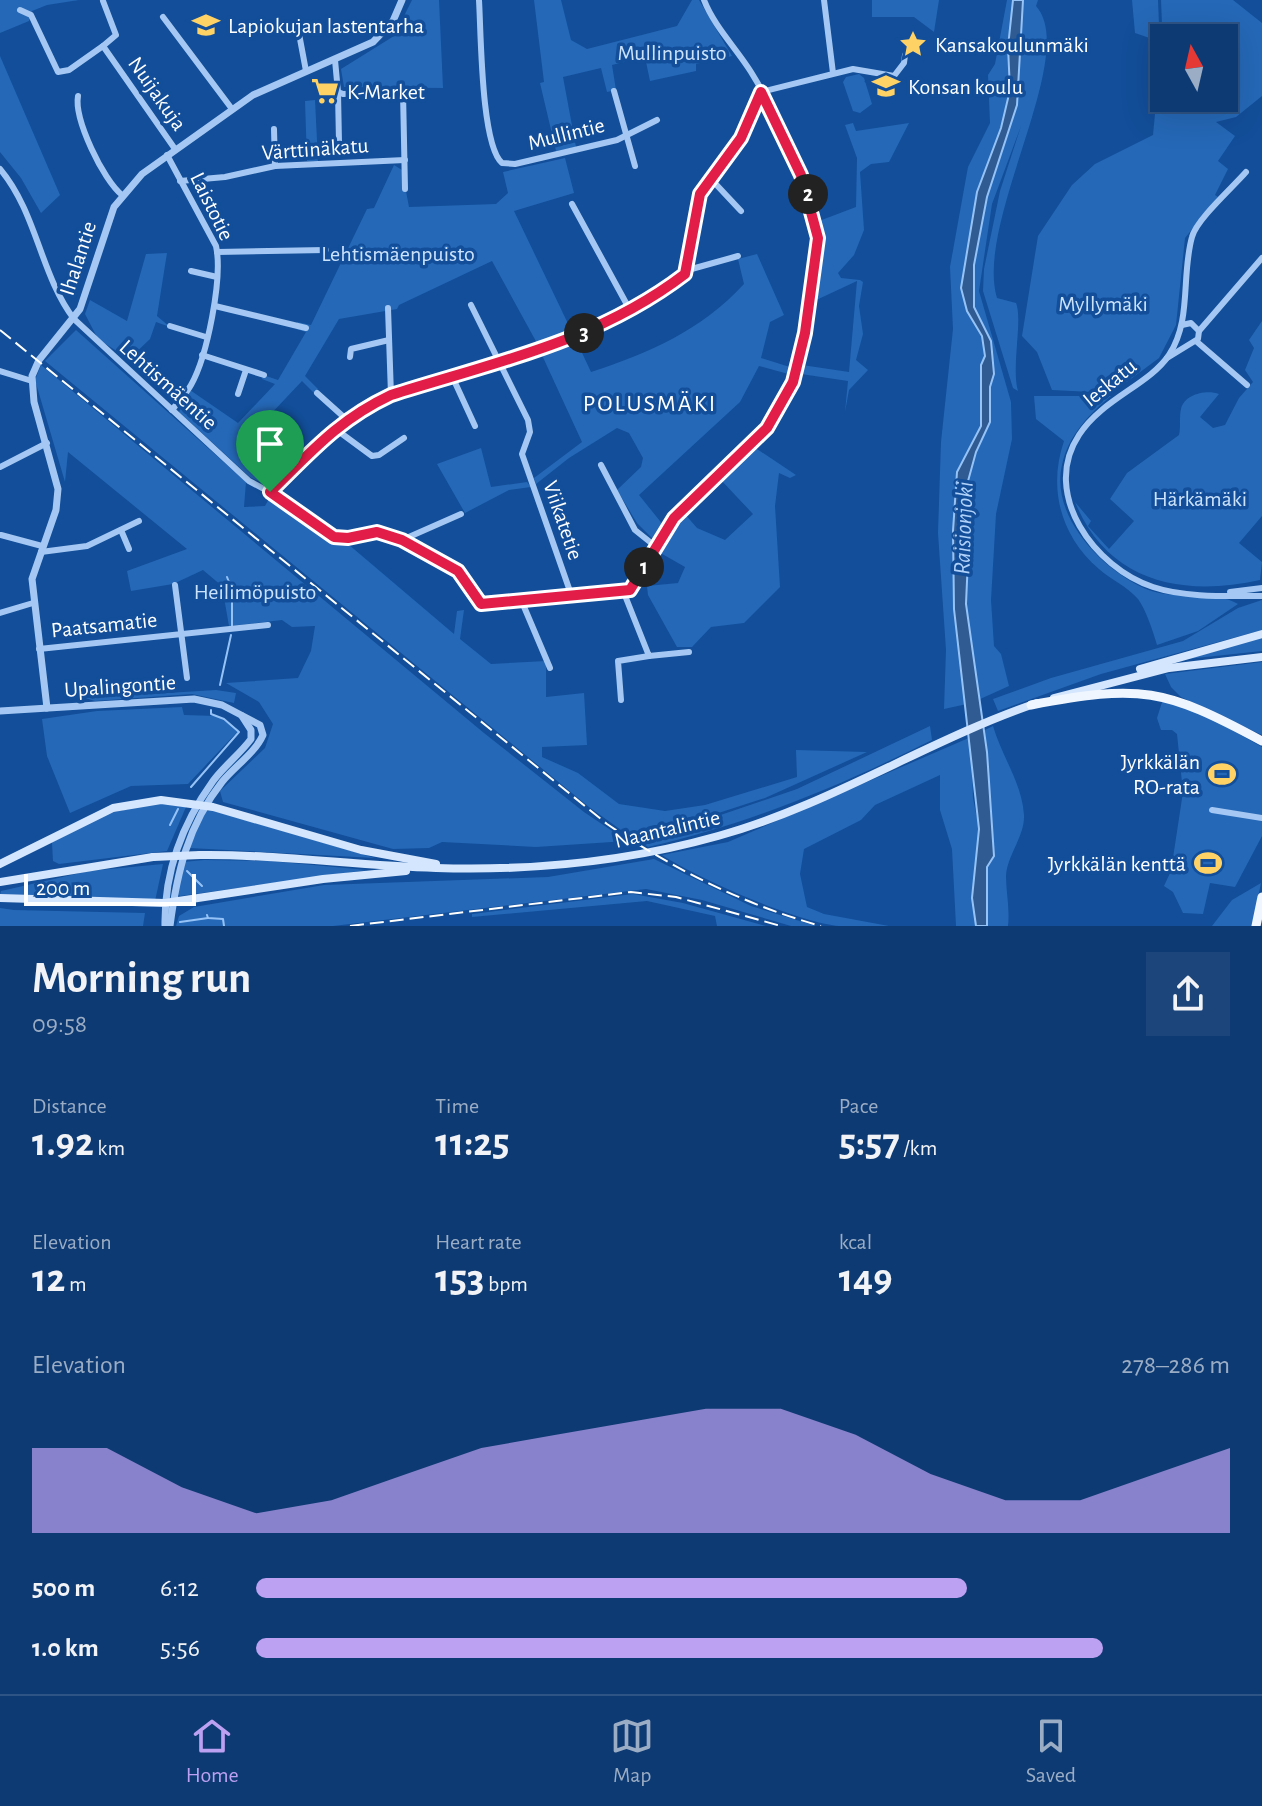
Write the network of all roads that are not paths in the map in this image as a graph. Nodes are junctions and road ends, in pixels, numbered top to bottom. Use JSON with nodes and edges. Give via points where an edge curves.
{"nodes":[{"id":1,"x":402,"y":0,"type":"edge"},
{"id":2,"x":479,"y":0,"type":"edge"},
{"id":3,"x":704,"y":0,"type":"edge"},
{"id":4,"x":824,"y":0,"type":"edge"},
{"id":5,"x":103,"y":1,"type":"edge"},
{"id":6,"x":20,"y":10,"type":"dead end"},
{"id":7,"x":163,"y":17,"type":"dead end"},
{"id":8,"x":297,"y":23,"type":"dead end"},
{"id":9,"x":103,"y":46,"type":"junction"},
{"id":10,"x":905,"y":55,"type":"dead end"},
{"id":11,"x":335,"y":60,"type":"junction"},
{"id":12,"x":306,"y":71,"type":"junction"},
{"id":13,"x":833,"y":73,"type":"junction"},
{"id":14,"x":614,"y":91,"type":"dead end"},
{"id":15,"x":338,"y":92,"type":"junction"},
{"id":16,"x":761,"y":92,"type":"junction"},
{"id":17,"x":78,"y":96,"type":"dead end"},
{"id":18,"x":232,"y":109,"type":"junction"},
{"id":19,"x":657,"y":120,"type":"dead end"},
{"id":20,"x":274,"y":129,"type":"dead end"},
{"id":21,"x":625,"y":135,"type":"junction"},
{"id":22,"x":339,"y":143,"type":"dead end"},
{"id":23,"x":175,"y":149,"type":"junction"},
{"id":24,"x":167,"y":155,"type":"junction"},
{"id":25,"x":405,"y":160,"type":"junction"},
{"id":26,"x":275,"y":166,"type":"junction"},
{"id":27,"x":635,"y":166,"type":"dead end"},
{"id":28,"x":0,"y":169,"type":"edge"},
{"id":29,"x":1246,"y":172,"type":"dead end"},
{"id":30,"x":711,"y":179,"type":"junction"},
{"id":31,"x":180,"y":181,"type":"junction"},
{"id":32,"x":405,"y":189,"type":"dead end"},
{"id":33,"x":122,"y":195,"type":"junction"},
{"id":34,"x":572,"y":204,"type":"dead end"},
{"id":35,"x":741,"y":211,"type":"dead end"},
{"id":36,"x":326,"y":250,"type":"dead end"},
{"id":37,"x":217,"y":252,"type":"junction"},
{"id":38,"x":738,"y":256,"type":"dead end"},
{"id":39,"x":1262,"y":258,"type":"edge"},
{"id":40,"x":688,"y":270,"type":"junction"},
{"id":41,"x":191,"y":271,"type":"dead end"},
{"id":42,"x":217,"y":277,"type":"junction"},
{"id":43,"x":471,"y":305,"type":"dead end"},
{"id":44,"x":215,"y":306,"type":"junction"},
{"id":45,"x":388,"y":308,"type":"dead end"},
{"id":46,"x":631,"y":312,"type":"junction"},
{"id":47,"x":74,"y":319,"type":"junction"},
{"id":48,"x":1182,"y":325,"type":"junction"},
{"id":49,"x":170,"y":326,"type":"dead end"},
{"id":50,"x":306,"y":328,"type":"dead end"},
{"id":51,"x":1199,"y":331,"type":"junction"},
{"id":52,"x":206,"y":337,"type":"junction"},
{"id":53,"x":389,"y":340,"type":"junction"},
{"id":54,"x":1196,"y":341,"type":"junction"},
{"id":55,"x":202,"y":355,"type":"junction"},
{"id":56,"x":350,"y":357,"type":"dead end"},
{"id":57,"x":1167,"y":358,"type":"junction"},
{"id":58,"x":500,"y":361,"type":"junction"},
{"id":59,"x":246,"y":370,"type":"junction"},
{"id":60,"x":0,"y":371,"type":"edge"},
{"id":61,"x":264,"y":375,"type":"dead end"},
{"id":62,"x":452,"y":376,"type":"junction"},
{"id":63,"x":32,"y":381,"type":"junction"},
{"id":64,"x":1247,"y":385,"type":"dead end"},
{"id":65,"x":317,"y":393,"type":"dead end"},
{"id":66,"x":238,"y":394,"type":"dead end"},
{"id":67,"x":391,"y":395,"type":"junction"},
{"id":68,"x":172,"y":410,"type":"junction"},
{"id":69,"x":346,"y":419,"type":"junction"},
{"id":70,"x":475,"y":426,"type":"dead end"},
{"id":71,"x":334,"y":428,"type":"junction"},
{"id":72,"x":280,"y":432,"type":"dead end"},
{"id":73,"x":404,"y":438,"type":"dead end"},
{"id":74,"x":47,"y":443,"type":"junction"},
{"id":75,"x":305,"y":458,"type":"junction"},
{"id":76,"x":601,"y":465,"type":"dead end"},
{"id":77,"x":0,"y":467,"type":"edge"},
{"id":78,"x":270,"y":492,"type":"junction"},
{"id":79,"x":461,"y":514,"type":"dead end"},
{"id":80,"x":139,"y":521,"type":"dead end"},
{"id":81,"x":121,"y":530,"type":"junction"},
{"id":82,"x":1,"y":535,"type":"edge"},
{"id":83,"x":402,"y":540,"type":"junction"},
{"id":84,"x":655,"y":546,"type":"junction"},
{"id":85,"x":41,"y":549,"type":"junction"},
{"id":86,"x":129,"y":549,"type":"dead end"},
{"id":87,"x":175,"y":585,"type":"dead end"},
{"id":88,"x":1262,"y":588,"type":"edge"},
{"id":89,"x":624,"y":593,"type":"junction"},
{"id":90,"x":1219,"y":593,"type":"junction"},
{"id":91,"x":1262,"y":596,"type":"edge"},
{"id":92,"x":572,"y":597,"type":"junction"},
{"id":93,"x":522,"y":602,"type":"junction"},
{"id":94,"x":33,"y":603,"type":"junction"},
{"id":95,"x":0,"y":613,"type":"edge"},
{"id":96,"x":268,"y":625,"type":"dead end"},
{"id":97,"x":183,"y":634,"type":"junction"},
{"id":98,"x":1262,"y":634,"type":"edge"},
{"id":99,"x":39,"y":649,"type":"junction"},
{"id":100,"x":689,"y":652,"type":"dead end"},
{"id":101,"x":649,"y":656,"type":"junction"},
{"id":102,"x":1262,"y":657,"type":"edge"},
{"id":103,"x":550,"y":668,"type":"dead end"},
{"id":104,"x":187,"y":678,"type":"dead end"},
{"id":105,"x":1098,"y":684,"type":"junction"},
{"id":106,"x":621,"y":700,"type":"dead end"},
{"id":107,"x":1031,"y":705,"type":"junction"},
{"id":108,"x":47,"y":708,"type":"junction"},
{"id":109,"x":0,"y":711,"type":"edge"},
{"id":110,"x":1262,"y":741,"type":"edge"},
{"id":111,"x":202,"y":805,"type":"junction"},
{"id":112,"x":1212,"y":810,"type":"dead end"},
{"id":113,"x":1262,"y":818,"type":"edge"},
{"id":114,"x":0,"y":864,"type":"edge"},
{"id":115,"x":435,"y":868,"type":"junction"},
{"id":116,"x":464,"y":869,"type":"junction"},
{"id":117,"x":0,"y":885,"type":"edge"},
{"id":118,"x":1262,"y":897,"type":"edge"},
{"id":119,"x":0,"y":898,"type":"edge"},
{"id":120,"x":169,"y":903,"type":"junction"},
{"id":121,"x":168,"y":926,"type":"edge"},
{"id":122,"x":1256,"y":926,"type":"edge"}],
"edges":[{"from":1,"to":11,"type":"street","name":"Ihalantie","via":[[379,38]]},
{"from":2,"to":21,"type":"street","name":"Mullintie","via":[[487,116],[498,160],[515,164]]},
{"from":3,"to":16,"type":"street"},
{"from":4,"to":13,"type":"street"},
{"from":5,"to":9,"type":"street","via":[[116,35]]},
{"from":6,"to":9,"type":"street","name":"Nuijakuja","via":[[31,15],[58,72]]},
{"from":7,"to":18,"type":"street"},
{"from":8,"to":12,"type":"street"},
{"from":9,"to":23,"type":"street","name":"Nuijakuja"},
{"from":10,"to":13,"type":"street","via":[[894,76],[861,69]]},
{"from":11,"to":12,"type":"street","name":"Ihalantie"},
{"from":11,"to":15,"type":"street"},
{"from":12,"to":18,"type":"street","name":"Ihalantie"},
{"from":13,"to":16,"type":"street"},
{"from":14,"to":21,"type":"street"},
{"from":15,"to":22,"type":"street"},
{"from":15,"to":25,"type":"street","via":[[403,92]]},
{"from":16,"to":30,"type":"street","via":[[741,138]]},
{"from":16,"to":84,"type":"street","via":[[801,175],[818,238],[801,352],[773,421],[684,507]]},
{"from":17,"to":33,"type":"street","via":[[80,119],[107,180]]},
{"from":18,"to":23,"type":"street","name":"Ihalantie"},
{"from":19,"to":21,"type":"street","name":"Mullintie"},
{"from":20,"to":26,"type":"street"},
{"from":21,"to":27,"type":"street"},
{"from":23,"to":24,"type":"street","name":"Ihalantie"},
{"from":24,"to":31,"type":"street","name":"Laistotie"},
{"from":24,"to":33,"type":"street","name":"Ihalantie"},
{"from":25,"to":26,"type":"street","name":"Värttinäkatu"},
{"from":25,"to":32,"type":"street"},
{"from":26,"to":31,"type":"street","name":"Värttinäkatu"},
{"from":28,"to":47,"type":"street","name":"Lehtismäentie","via":[[24,205],[59,298]]},
{"from":29,"to":48,"type":"street","name":"Ieskatu","via":[[1193,234]]},
{"from":30,"to":35,"type":"street"},
{"from":30,"to":40,"type":"street","via":[[698,199]]},
{"from":31,"to":37,"type":"street","name":"Laistotie"},
{"from":33,"to":47,"type":"street","name":"Ihalantie"},
{"from":34,"to":46,"type":"street"},
{"from":36,"to":37,"type":"street"},
{"from":37,"to":42,"type":"street","name":"Laistotie"},
{"from":38,"to":40,"type":"street"},
{"from":39,"to":51,"type":"street"},
{"from":40,"to":46,"type":"street"},
{"from":41,"to":42,"type":"street"},
{"from":42,"to":44,"type":"street","name":"Laistotie"},
{"from":43,"to":58,"type":"street"},
{"from":44,"to":50,"type":"street"},
{"from":44,"to":52,"type":"street","name":"Laistotie"},
{"from":45,"to":53,"type":"street"},
{"from":46,"to":58,"type":"street","via":[[574,338]]},
{"from":47,"to":63,"type":"street","name":"Ihalantie","via":[[36,364]]},
{"from":47,"to":68,"type":"street","name":"Lehtismäentie"},
{"from":48,"to":51,"type":"street","via":[[1191,323]]},
{"from":48,"to":57,"type":"street","name":"Ieskatu"},
{"from":49,"to":52,"type":"street"},
{"from":51,"to":54,"type":"street"},
{"from":52,"to":55,"type":"street","name":"Laistotie"},
{"from":53,"to":56,"type":"street","via":[[356,346]]},
{"from":53,"to":67,"type":"street"},
{"from":54,"to":57,"type":"street"},
{"from":54,"to":64,"type":"street"},
{"from":55,"to":59,"type":"street"},
{"from":55,"to":68,"type":"street","name":"Laistotie","via":[[191,386]]},
{"from":57,"to":90,"type":"street","name":"Ieskatu","via":[[1103,406],[1086,426],[1067,458],[1066,494],[1084,532],[1120,570],[1158,589]]},
{"from":58,"to":62,"type":"street"},
{"from":58,"to":92,"type":"street","name":"Viikatetie","via":[[530,424],[522,454]]},
{"from":59,"to":61,"type":"street"},
{"from":59,"to":66,"type":"street"},
{"from":60,"to":63,"type":"street"},
{"from":62,"to":67,"type":"street"},
{"from":62,"to":70,"type":"street"},
{"from":63,"to":74,"type":"street"},
{"from":65,"to":69,"type":"street"},
{"from":67,"to":69,"type":"street"},
{"from":68,"to":78,"type":"street","name":"Lehtismäentie","via":[[249,481]]},
{"from":69,"to":71,"type":"street"},
{"from":71,"to":73,"type":"street","via":[[372,456]]},
{"from":71,"to":75,"type":"street"},
{"from":72,"to":75,"type":"street"},
{"from":74,"to":77,"type":"street"},
{"from":74,"to":85,"type":"street","via":[[58,495]]},
{"from":75,"to":78,"type":"street"},
{"from":76,"to":84,"type":"street","via":[[635,530]]},
{"from":78,"to":83,"type":"street","name":"Lehtismäentie","via":[[334,537],[377,532]]},
{"from":79,"to":83,"type":"street"},
{"from":80,"to":81,"type":"street"},
{"from":81,"to":85,"type":"street","via":[[87,546]]},
{"from":81,"to":86,"type":"street"},
{"from":82,"to":85,"type":"street"},
{"from":83,"to":93,"type":"street","name":"Lehtismäentie","via":[[458,571],[481,604]]},
{"from":84,"to":89,"type":"street"},
{"from":85,"to":94,"type":"street","via":[[33,572]]},
{"from":87,"to":97,"type":"street"},
{"from":88,"to":90,"type":"street","name":"Ieskatu"},
{"from":89,"to":92,"type":"street"},
{"from":89,"to":101,"type":"street"},
{"from":90,"to":91,"type":"street","name":"Ieskatu"},
{"from":92,"to":93,"type":"street"},
{"from":93,"to":103,"type":"street"},
{"from":94,"to":95,"type":"street"},
{"from":94,"to":99,"type":"street"},
{"from":96,"to":97,"type":"street","name":"Paatsamatie"},
{"from":97,"to":99,"type":"street","name":"Paatsamatie"},
{"from":97,"to":104,"type":"street"},
{"from":98,"to":105,"type":"main road"},
{"from":99,"to":108,"type":"street"},
{"from":100,"to":101,"type":"street"},
{"from":101,"to":106,"type":"street","via":[[618,661]]},
{"from":102,"to":105,"type":"main road","name":"Naantalintie","via":[[1169,668]]},
{"from":105,"to":107,"type":"main road","name":"Naantalintie"},
{"from":107,"to":110,"type":"main road","via":[[1103,692],[1150,693],[1186,703]]},
{"from":107,"to":116,"type":"main road","name":"Naantalintie","via":[[805,805],[719,836],[603,861]]},
{"from":108,"to":109,"type":"street","name":"Upalingontie"},
{"from":108,"to":111,"type":"street","name":"Upalingontie","via":[[194,699],[240,715],[254,743]]},
{"from":111,"to":114,"type":"main road","via":[[161,800],[125,804]]},
{"from":111,"to":116,"type":"main road","via":[[361,850]]},
{"from":111,"to":120,"type":"street"},
{"from":112,"to":113,"type":"street"},
{"from":115,"to":116,"type":"main road","name":"Naantalintie"},
{"from":115,"to":117,"type":"main road","name":"Naantalintie","bridge":true,"via":[[200,855],[153,857]]},
{"from":115,"to":120,"type":"main road"},
{"from":118,"to":122,"type":"main road"},
{"from":119,"to":120,"type":"main road"},
{"from":120,"to":121,"type":"street"}]}
